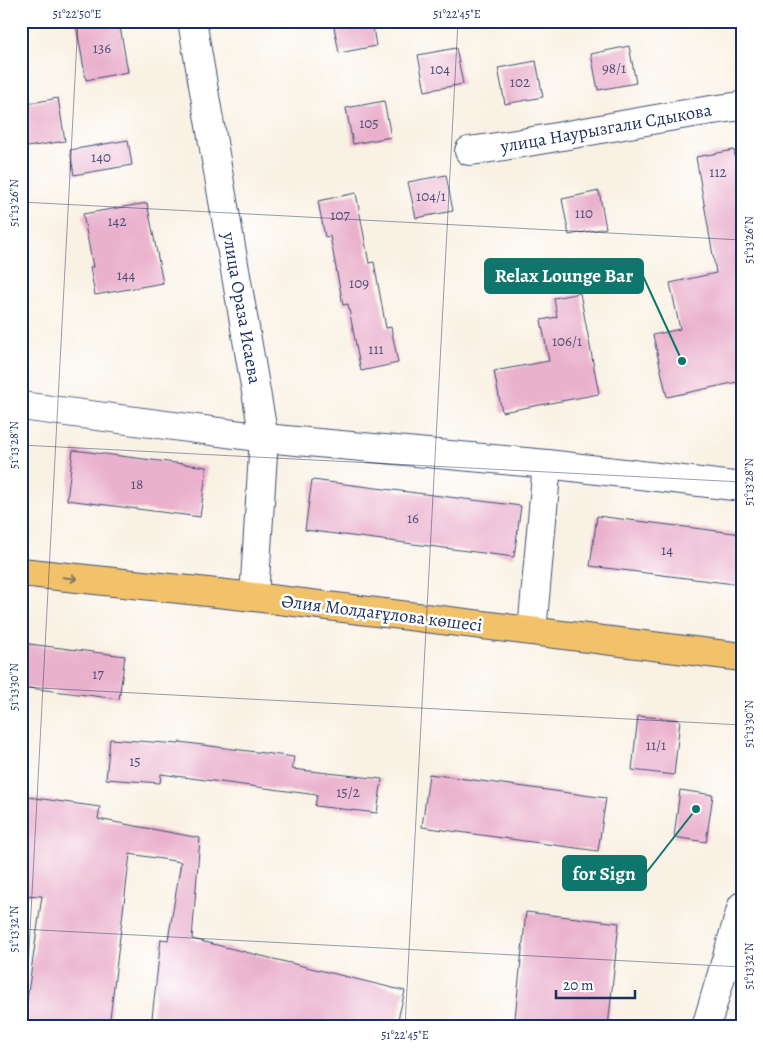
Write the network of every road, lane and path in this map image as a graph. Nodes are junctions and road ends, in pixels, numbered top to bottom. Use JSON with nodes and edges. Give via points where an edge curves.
{"nodes":[{"id":1,"x":192,"y":21,"type":"edge"},
{"id":2,"x":742,"y":106,"type":"edge"},
{"id":3,"x":470,"y":151,"type":"dead end"},
{"id":4,"x":21,"y":406,"type":"edge"},
{"id":5,"x":264,"y":438,"type":"junction"},
{"id":6,"x":547,"y":464,"type":"junction"},
{"id":7,"x":742,"y":487,"type":"edge"},
{"id":8,"x":21,"y":572,"type":"edge"},
{"id":9,"x":254,"y":597,"type":"junction"},
{"id":10,"x":532,"y":631,"type":"junction"},
{"id":11,"x":742,"y":657,"type":"edge"},
{"id":12,"x":742,"y":906,"type":"edge"},
{"id":13,"x":706,"y":1027,"type":"edge"}],
"edges":[{"from":1,"to":5,"type":"street","name":"улица Ораза Исаева"},
{"from":2,"to":3,"type":"street","name":"улица Наурызгали Сдыкова"},
{"from":4,"to":5,"type":"street"},
{"from":5,"to":6,"type":"street"},
{"from":5,"to":9,"type":"street","name":"улица Ораза Исаева"},
{"from":6,"to":7,"type":"street"},
{"from":6,"to":10,"type":"street"},
{"from":8,"to":9,"type":"main road","name":"Әлия Молдағұлова көшесі","one_way":true},
{"from":9,"to":10,"type":"main road","name":"Әлия Молдағұлова көшесі"},
{"from":10,"to":11,"type":"main road","name":"Әлия Молдағұлова көшесі"},
{"from":12,"to":13,"type":"street"}]}
